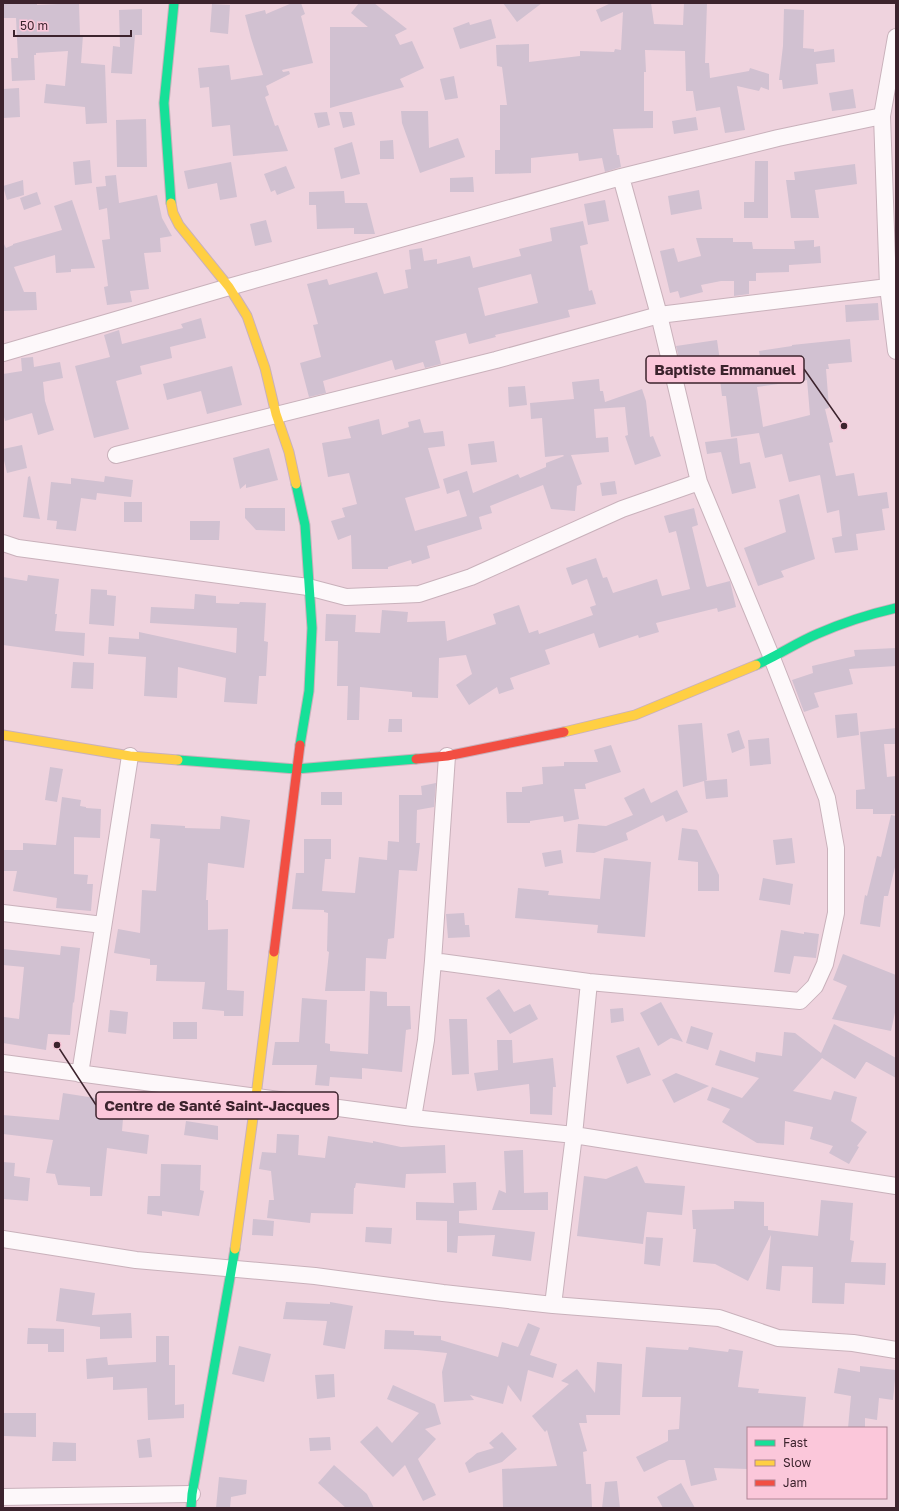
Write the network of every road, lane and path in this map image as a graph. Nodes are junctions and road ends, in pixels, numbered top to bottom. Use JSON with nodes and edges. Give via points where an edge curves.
{"nodes":[{"id":1,"x":174,"y":3,"type":"edge"},
{"id":2,"x":896,"y":38,"type":"edge"},
{"id":3,"x":882,"y":116,"type":"junction"},
{"id":4,"x":621,"y":176,"type":"junction"},
{"id":5,"x":229,"y":287,"type":"junction"},
{"id":6,"x":888,"y":287,"type":"junction"},
{"id":7,"x":658,"y":315,"type":"junction"},
{"id":8,"x":896,"y":351,"type":"edge"},
{"id":9,"x":3,"y":353,"type":"edge"},
{"id":10,"x":276,"y":414,"type":"junction"},
{"id":11,"x":116,"y":455,"type":"dead end"},
{"id":12,"x":699,"y":482,"type":"junction"},
{"id":13,"x":3,"y":543,"type":"edge"},
{"id":14,"x":308,"y":587,"type":"junction"},
{"id":15,"x":896,"y":608,"type":"edge"},
{"id":16,"x":772,"y":658,"type":"junction"},
{"id":17,"x":3,"y":735,"type":"edge"},
{"id":18,"x":130,"y":756,"type":"junction"},
{"id":19,"x":446,"y":756,"type":"junction"},
{"id":20,"x":296,"y":769,"type":"junction"},
{"id":21,"x":3,"y":913,"type":"edge"},
{"id":22,"x":103,"y":925,"type":"junction"},
{"id":23,"x":434,"y":961,"type":"junction"},
{"id":24,"x":590,"y":982,"type":"junction"},
{"id":25,"x":3,"y":1064,"type":"edge"},
{"id":26,"x":80,"y":1074,"type":"junction"},
{"id":27,"x":256,"y":1096,"type":"junction"},
{"id":28,"x":413,"y":1118,"type":"junction"},
{"id":29,"x":574,"y":1136,"type":"junction"},
{"id":30,"x":896,"y":1186,"type":"edge"},
{"id":31,"x":3,"y":1239,"type":"edge"},
{"id":32,"x":232,"y":1268,"type":"junction"},
{"id":33,"x":553,"y":1305,"type":"junction"},
{"id":34,"x":896,"y":1350,"type":"edge"},
{"id":35,"x":3,"y":1497,"type":"edge"},
{"id":36,"x":192,"y":1501,"type":"edge"}],
"edges":[{"from":1,"to":5,"type":"street","via":[[164,103],[170,197],[179,226]]},
{"from":2,"to":3,"type":"street"},
{"from":3,"to":4,"type":"street"},
{"from":3,"to":6,"type":"street"},
{"from":4,"to":5,"type":"street"},
{"from":4,"to":7,"type":"street"},
{"from":5,"to":9,"type":"street"},
{"from":5,"to":10,"type":"street","via":[[248,316],[265,368]]},
{"from":6,"to":7,"type":"street"},
{"from":6,"to":8,"type":"street"},
{"from":7,"to":10,"type":"street","via":[[496,360]]},
{"from":7,"to":12,"type":"street"},
{"from":10,"to":11,"type":"street"},
{"from":10,"to":14,"type":"street","via":[[290,452],[305,525]]},
{"from":12,"to":14,"type":"street","via":[[622,510],[470,576],[419,594],[346,597]]},
{"from":12,"to":16,"type":"street"},
{"from":13,"to":14,"type":"street","via":[[18,548]]},
{"from":14,"to":20,"type":"street","via":[[312,628],[309,691]]},
{"from":15,"to":16,"type":"street","via":[[817,634]]},
{"from":16,"to":19,"type":"street","via":[[636,715],[544,737]]},
{"from":16,"to":24,"type":"street","via":[[827,798],[836,848],[836,913],[824,964],[815,986],[800,1001]]},
{"from":17,"to":18,"type":"street"},
{"from":18,"to":20,"type":"street"},
{"from":18,"to":22,"type":"street"},
{"from":19,"to":20,"type":"street"},
{"from":19,"to":23,"type":"street"},
{"from":20,"to":27,"type":"street"},
{"from":21,"to":22,"type":"street"},
{"from":22,"to":26,"type":"street"},
{"from":23,"to":24,"type":"street"},
{"from":23,"to":28,"type":"street","via":[[426,1040]]},
{"from":24,"to":29,"type":"street"},
{"from":25,"to":26,"type":"street"},
{"from":26,"to":27,"type":"street"},
{"from":27,"to":28,"type":"street"},
{"from":27,"to":32,"type":"street"},
{"from":28,"to":29,"type":"street"},
{"from":29,"to":30,"type":"street"},
{"from":29,"to":33,"type":"street"},
{"from":31,"to":32,"type":"street","via":[[136,1260]]},
{"from":32,"to":33,"type":"street"},
{"from":32,"to":36,"type":"street"},
{"from":33,"to":34,"type":"street","via":[[719,1318],[778,1338],[853,1343]]},
{"from":35,"to":36,"type":"street"}]}
